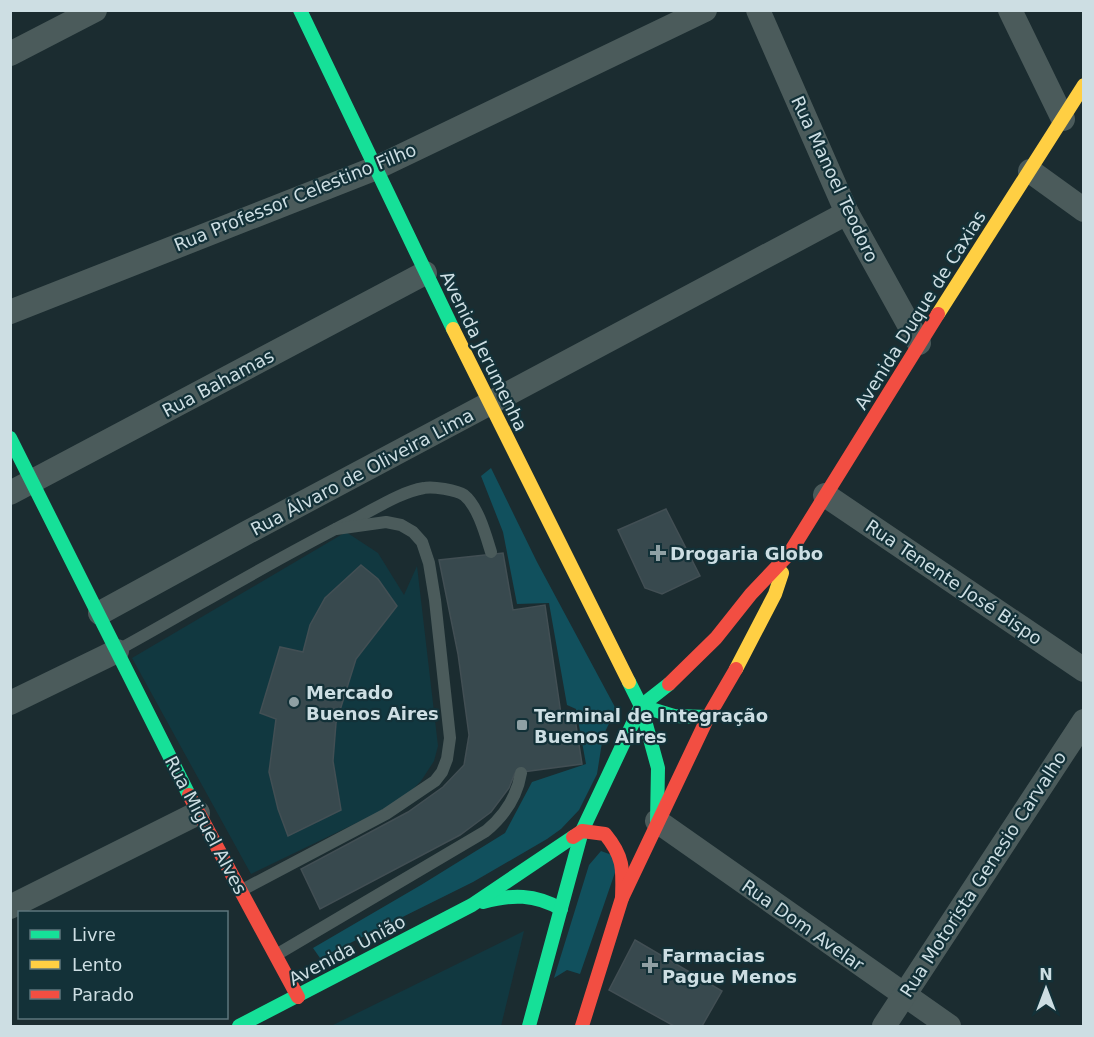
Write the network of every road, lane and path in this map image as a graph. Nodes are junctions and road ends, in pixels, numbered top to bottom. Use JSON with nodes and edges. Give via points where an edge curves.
{"nodes":[{"id":1,"x":95,"y":10,"type":"edge"},
{"id":2,"x":300,"y":10,"type":"edge"},
{"id":3,"x":705,"y":10,"type":"edge"},
{"id":4,"x":758,"y":10,"type":"edge"},
{"id":5,"x":1010,"y":10,"type":"edge"},
{"id":6,"x":10,"y":54,"type":"edge"},
{"id":7,"x":1083,"y":85,"type":"edge"},
{"id":8,"x":1063,"y":119,"type":"junction"},
{"id":9,"x":376,"y":168,"type":"junction"},
{"id":10,"x":1030,"y":171,"type":"junction"},
{"id":11,"x":1083,"y":210,"type":"edge"},
{"id":12,"x":847,"y":213,"type":"junction"},
{"id":13,"x":425,"y":273,"type":"junction"},
{"id":14,"x":10,"y":312,"type":"edge"},
{"id":15,"x":918,"y":344,"type":"junction"},
{"id":16,"x":490,"y":404,"type":"junction"},
{"id":17,"x":10,"y":438,"type":"edge"},
{"id":18,"x":33,"y":481,"type":"junction"},
{"id":19,"x":10,"y":493,"type":"edge"},
{"id":20,"x":825,"y":495,"type":"junction"},
{"id":21,"x":336,"y":529,"type":"junction"},
{"id":22,"x":491,"y":552,"type":"dead end"},
{"id":23,"x":789,"y":554,"type":"junction"},
{"id":24,"x":100,"y":614,"type":"junction"},
{"id":25,"x":117,"y":651,"type":"junction"},
{"id":26,"x":1083,"y":670,"type":"edge"},
{"id":27,"x":10,"y":703,"type":"edge"},
{"id":28,"x":641,"y":706,"type":"junction"},
{"id":29,"x":708,"y":717,"type":"junction"},
{"id":30,"x":1083,"y":721,"type":"edge"},
{"id":31,"x":521,"y":773,"type":"dead end"},
{"id":32,"x":198,"y":813,"type":"junction"},
{"id":33,"x":657,"y":821,"type":"junction"},
{"id":34,"x":582,"y":831,"type":"junction"},
{"id":35,"x":240,"y":891,"type":"junction"},
{"id":36,"x":622,"y":898,"type":"junction"},
{"id":37,"x":472,"y":905,"type":"junction"},
{"id":38,"x":10,"y":907,"type":"edge"},
{"id":39,"x":561,"y":909,"type":"junction"},
{"id":40,"x":276,"y":955,"type":"junction"},
{"id":41,"x":903,"y":996,"type":"junction"},
{"id":42,"x":298,"y":997,"type":"junction"},
{"id":43,"x":238,"y":1026,"type":"edge"},
{"id":44,"x":529,"y":1026,"type":"edge"},
{"id":45,"x":582,"y":1026,"type":"edge"},
{"id":46,"x":884,"y":1026,"type":"edge"},
{"id":47,"x":949,"y":1026,"type":"edge"}],
"edges":[{"from":1,"to":6,"type":"street"},
{"from":2,"to":9,"type":"main road","name":"Avenida Jerumenha"},
{"from":3,"to":9,"type":"street","name":"Rua Professor Celestino Filho"},
{"from":4,"to":12,"type":"street","name":"Rua Manoel Teodoro"},
{"from":5,"to":8,"type":"street"},
{"from":7,"to":8,"type":"main road","name":"Avenida Duque de Caxias"},
{"from":8,"to":10,"type":"main road","name":"Avenida Duque de Caxias"},
{"from":9,"to":13,"type":"main road","name":"Avenida Jerumenha"},
{"from":9,"to":14,"type":"street","name":"Rua Professor Celestino Filho"},
{"from":10,"to":11,"type":"street"},
{"from":10,"to":15,"type":"main road","name":"Avenida Duque de Caxias"},
{"from":12,"to":15,"type":"street","name":"Rua Manoel Teodoro"},
{"from":12,"to":16,"type":"street","name":"Rua Álvaro de Oliveira Lima"},
{"from":13,"to":16,"type":"main road","name":"Avenida Jerumenha"},
{"from":13,"to":18,"type":"street","name":"Rua Bahamas"},
{"from":15,"to":20,"type":"main road","name":"Avenida Duque de Caxias"},
{"from":16,"to":24,"type":"street","name":"Rua Álvaro de Oliveira Lima"},
{"from":16,"to":28,"type":"main road","name":"Avenida Jerumenha"},
{"from":17,"to":18,"type":"main road","name":"Rua Miguel Alves"},
{"from":18,"to":19,"type":"street","name":"Rua Bahamas"},
{"from":18,"to":24,"type":"main road","name":"Rua Miguel Alves"},
{"from":20,"to":23,"type":"main road","name":"Avenida Duque de Caxias"},
{"from":20,"to":26,"type":"street","name":"Rua Tenente José Bispo"},
{"from":21,"to":22,"type":"lane","via":[[410,492],[426,487],[444,489],[463,495],[476,511]]},
{"from":21,"to":25,"type":"lane"},
{"from":21,"to":35,"type":"lane","via":[[386,522],[401,525],[422,542],[435,600],[450,738],[447,759],[435,781],[386,813]]},
{"from":23,"to":28,"type":"main road","name":"Avenida Duque de Caxias","via":[[716,638]]},
{"from":23,"to":29,"type":"main road","name":"Avenida Duque de Caxias","via":[[775,594]]},
{"from":24,"to":25,"type":"main road","name":"Rua Miguel Alves"},
{"from":25,"to":27,"type":"street"},
{"from":25,"to":32,"type":"main road","name":"Rua Miguel Alves"},
{"from":28,"to":29,"type":"main road","via":[[675,717]]},
{"from":28,"to":33,"type":"main road","name":"Avenida Jerumenha","via":[[658,768]]},
{"from":28,"to":34,"type":"main road","name":"Avenida Duque de Caxias"},
{"from":29,"to":33,"type":"main road","name":"Avenida Duque de Caxias"},
{"from":30,"to":41,"type":"street","name":"Rua Motorista Genesio Carvalho"},
{"from":31,"to":40,"type":"lane","via":[[511,802],[486,831]]},
{"from":32,"to":35,"type":"main road","name":"Rua Miguel Alves"},
{"from":32,"to":38,"type":"street"},
{"from":33,"to":36,"type":"main road"},
{"from":33,"to":41,"type":"street","name":"Rua Dom Avelar"},
{"from":34,"to":36,"type":"main road","via":[[605,834],[619,849],[624,864]]},
{"from":34,"to":37,"type":"main road","name":"Avenida União"},
{"from":34,"to":39,"type":"main road","name":"Avenida Duque de Caxias"},
{"from":35,"to":40,"type":"main road","name":"Rua Miguel Alves"},
{"from":36,"to":45,"type":"main road"},
{"from":37,"to":39,"type":"main road","name":"Avenida União","via":[[506,895],[538,897]]},
{"from":37,"to":42,"type":"main road","name":"Avenida União"},
{"from":39,"to":44,"type":"main road","name":"Avenida Duque de Caxias"},
{"from":40,"to":42,"type":"main road","name":"Rua Miguel Alves"},
{"from":41,"to":46,"type":"street","name":"Rua Motorista Genesio Carvalho"},
{"from":41,"to":47,"type":"street","name":"Rua Dom Avelar"},
{"from":42,"to":43,"type":"main road","name":"Avenida União"}]}
